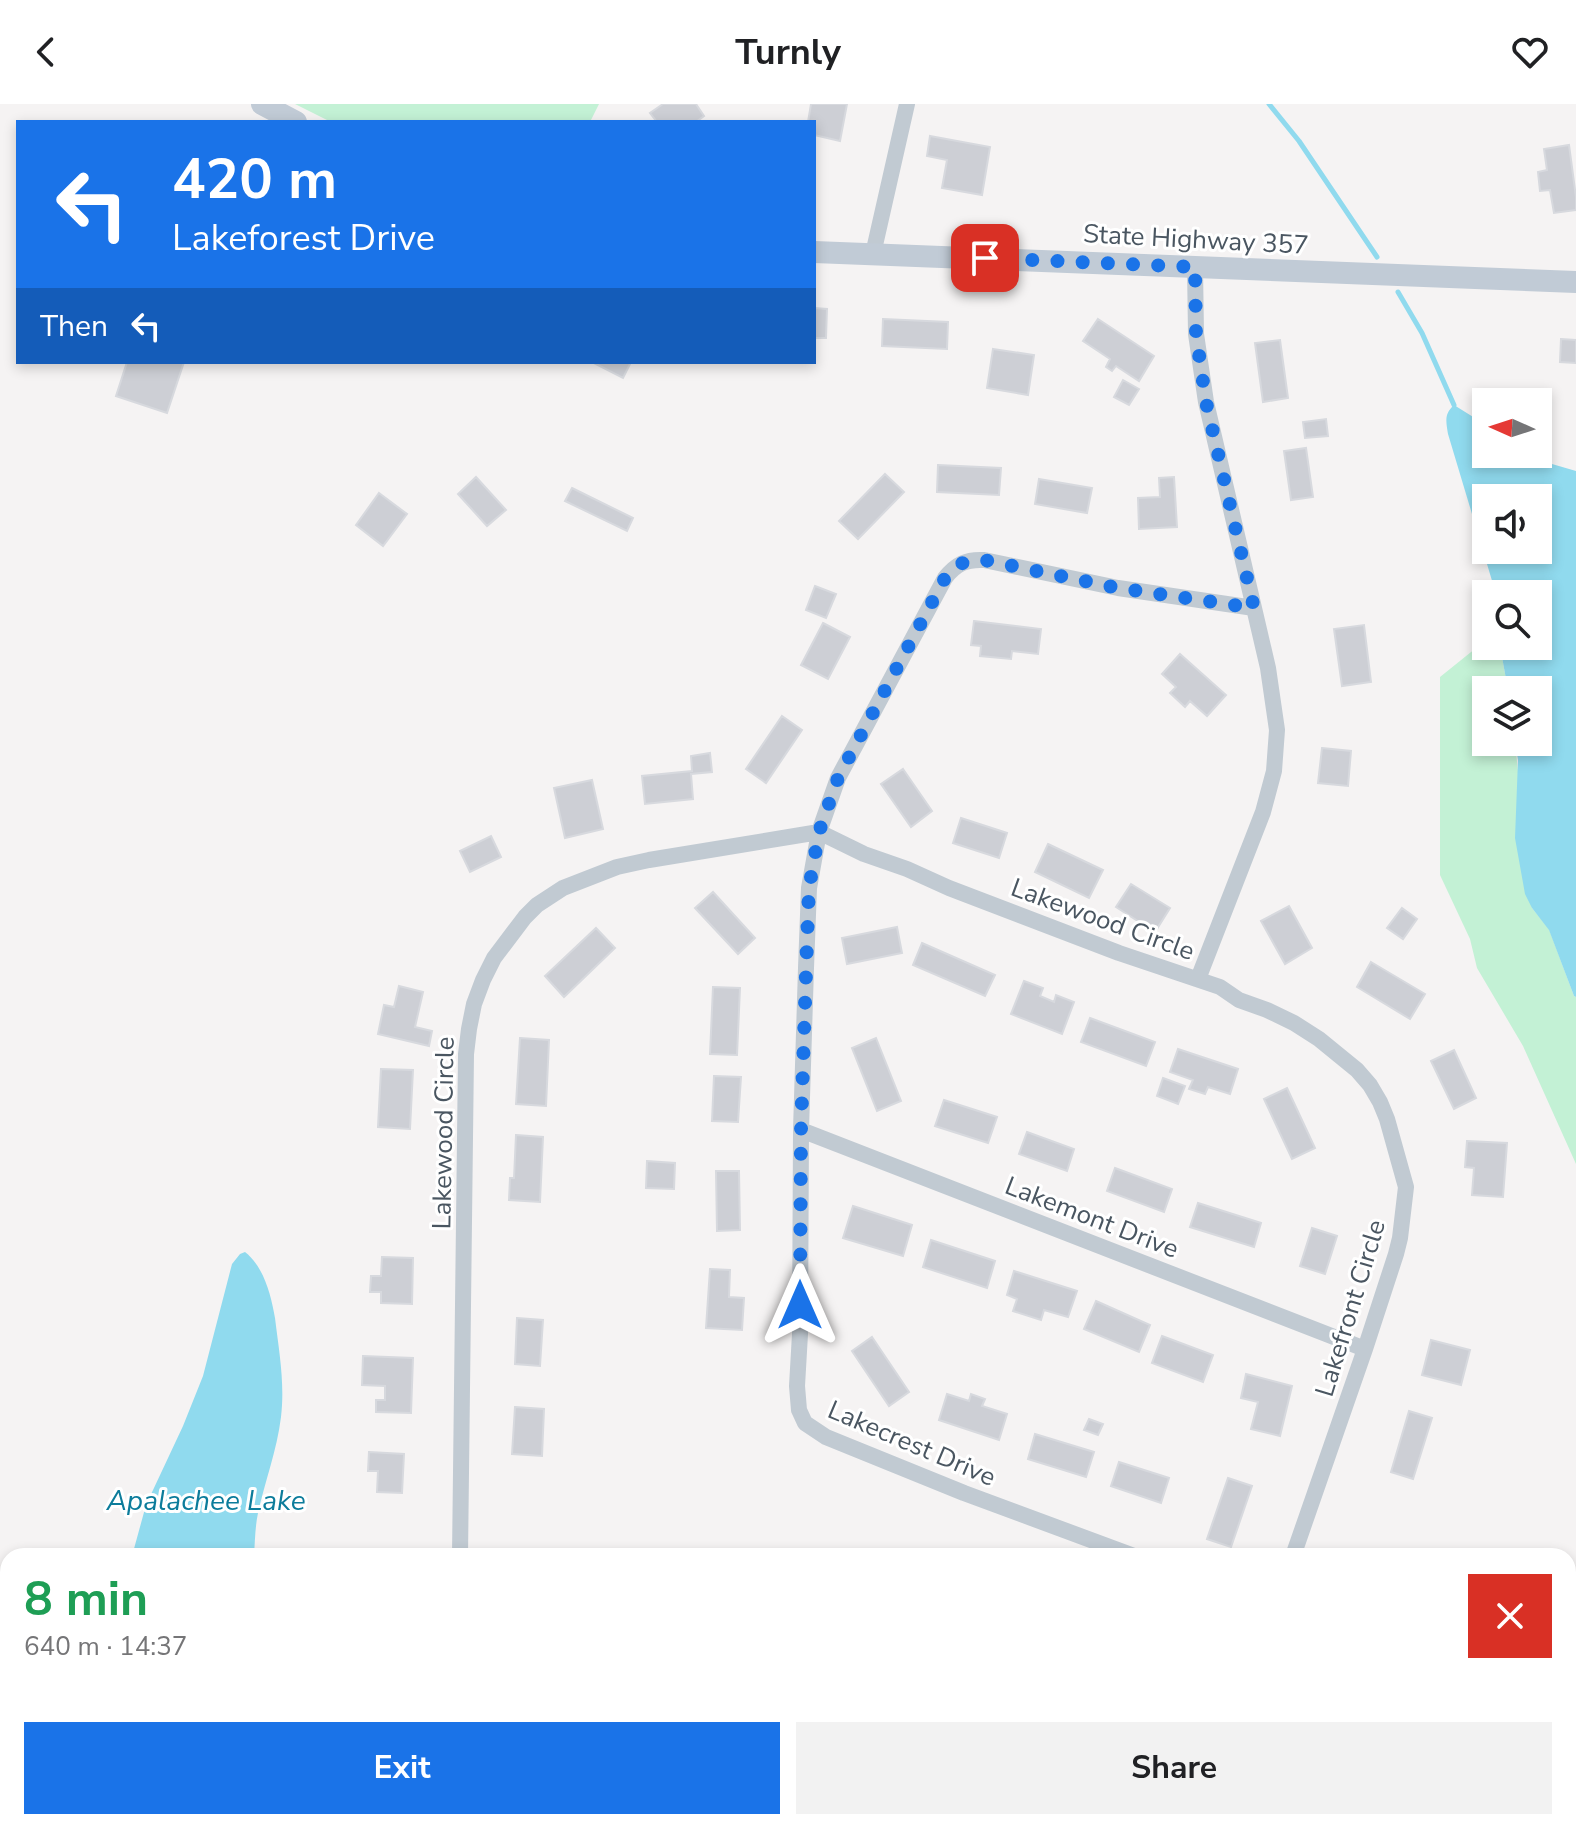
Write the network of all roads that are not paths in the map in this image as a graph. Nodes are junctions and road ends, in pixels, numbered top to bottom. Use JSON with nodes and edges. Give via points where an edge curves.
{"nodes":[{"id":1,"x":262,"y":104,"type":"edge"},
{"id":2,"x":907,"y":104,"type":"edge"},
{"id":3,"x":292,"y":120,"type":"edge"},
{"id":4,"x":816,"y":252,"type":"edge"},
{"id":5,"x":873,"y":254,"type":"junction"},
{"id":6,"x":1195,"y":267,"type":"junction"},
{"id":7,"x":1576,"y":282,"type":"edge"},
{"id":8,"x":1254,"y":608,"type":"junction"},
{"id":9,"x":819,"y":832,"type":"junction"},
{"id":10,"x":1198,"y":979,"type":"junction"},
{"id":11,"x":801,"y":1130,"type":"junction"},
{"id":12,"x":1365,"y":1349,"type":"junction"},
{"id":13,"x":460,"y":1548,"type":"edge"},
{"id":14,"x":1113,"y":1548,"type":"edge"},
{"id":15,"x":1296,"y":1548,"type":"edge"}],
"edges":[{"from":1,"to":3,"type":"main road"},
{"from":2,"to":5,"type":"street"},
{"from":4,"to":5,"type":"main road","name":"State Highway 357"},
{"from":5,"to":6,"type":"main road","name":"State Highway 357"},
{"from":6,"to":7,"type":"main road","name":"State Highway 357"},
{"from":6,"to":8,"type":"street","via":[[1196,334],[1206,402]]},
{"from":8,"to":9,"type":"street","name":"Lakecrest Drive","via":[[1118,588],[984,560],[962,563],[945,578],[838,778]]},
{"from":8,"to":10,"type":"street","via":[[1274,699],[1274,771]]},
{"from":9,"to":10,"type":"street","name":"Lakewood Circle","via":[[977,899]]},
{"from":9,"to":11,"type":"street","name":"Lakecrest Drive","via":[[809,888]]},
{"from":9,"to":13,"type":"street","name":"Lakewood Circle","via":[[649,860],[580,880],[525,917],[483,980],[466,1054]]},
{"from":10,"to":12,"type":"street","name":"Lakefront Circle","via":[[1319,1039],[1357,1070],[1380,1102],[1398,1153],[1405,1204],[1396,1254]]},
{"from":11,"to":12,"type":"street","name":"Lakemont Drive"},
{"from":11,"to":14,"type":"street","name":"Lakecrest Drive","via":[[798,1403],[805,1423],[871,1457]]},
{"from":12,"to":15,"type":"street","name":"Lakefront Circle"}]}
